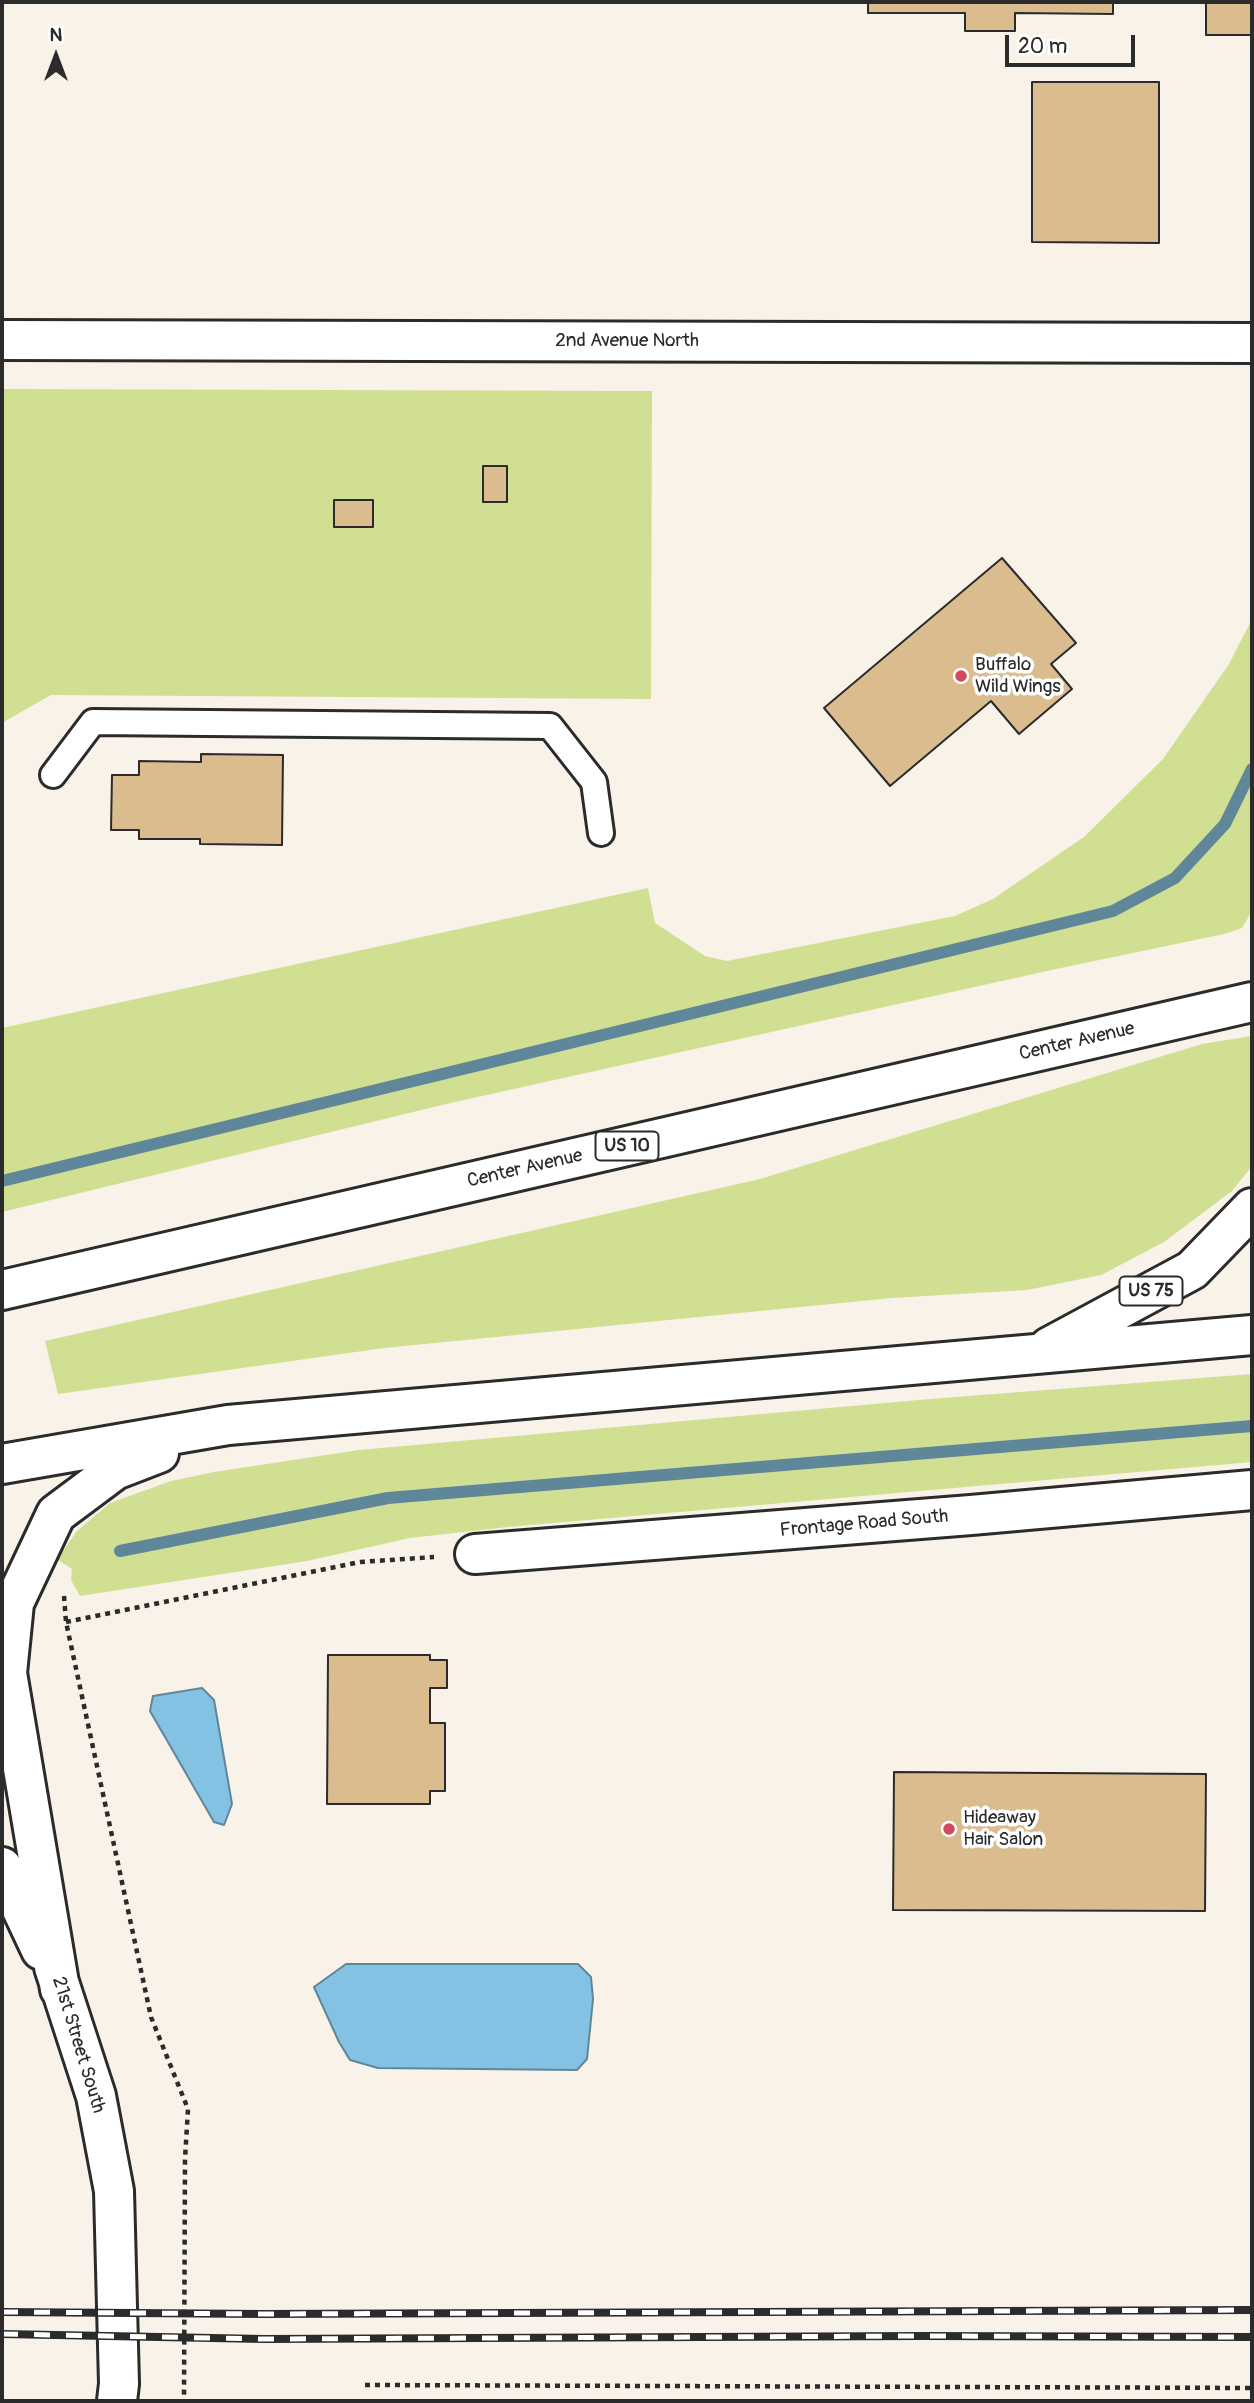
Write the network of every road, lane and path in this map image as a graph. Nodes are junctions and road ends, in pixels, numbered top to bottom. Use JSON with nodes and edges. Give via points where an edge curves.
{"nodes":[{"id":1,"x":2,"y":340,"type":"edge"},
{"id":2,"x":1252,"y":343,"type":"edge"},
{"id":3,"x":53,"y":775,"type":"dead end"},
{"id":4,"x":601,"y":833,"type":"dead end"},
{"id":5,"x":1252,"y":1002,"type":"edge"},
{"id":6,"x":1252,"y":1208,"type":"edge"},
{"id":7,"x":2,"y":1290,"type":"edge"},
{"id":8,"x":1252,"y":1335,"type":"edge"},
{"id":9,"x":1035,"y":1354,"type":"junction"},
{"id":10,"x":228,"y":1425,"type":"junction"},
{"id":11,"x":2,"y":1464,"type":"edge"},
{"id":12,"x":1252,"y":1490,"type":"edge"},
{"id":13,"x":475,"y":1554,"type":"joint"},
{"id":14,"x":63,"y":1590,"type":"dead end"},
{"id":15,"x":66,"y":1622,"type":"junction"},
{"id":16,"x":2,"y":1779,"type":"edge"},
{"id":17,"x":2,"y":1867,"type":"edge"},
{"id":18,"x":60,"y":1989,"type":"junction"},
{"id":19,"x":365,"y":2385,"type":"dead end"},
{"id":20,"x":1252,"y":2388,"type":"edge"},
{"id":21,"x":117,"y":2401,"type":"edge"},
{"id":22,"x":184,"y":2401,"type":"edge"}],
"edges":[{"from":1,"to":2,"type":"main road","name":"2nd Avenue North"},
{"from":3,"to":4,"type":"lane","via":[[93,722],[550,726],[594,782]]},
{"from":5,"to":7,"type":"main road","name":"Center Avenue","number":"US 10"},
{"from":6,"to":9,"type":"main road","number":"US 75","via":[[1192,1270]]},
{"from":8,"to":9,"type":"main road"},
{"from":9,"to":10,"type":"main road"},
{"from":10,"to":11,"type":"main road"},
{"from":10,"to":18,"type":"main road","via":[[115,1470],[57,1514],[14,1603],[7,1673]]},
{"from":12,"to":13,"type":"main road","name":"Frontage Road South"},
{"from":13,"to":15,"type":"path","via":[[360,1562]]},
{"from":14,"to":15,"type":"path"},
{"from":15,"to":22,"type":"path","via":[[151,2017],[188,2109]]},
{"from":16,"to":18,"type":"main road","name":"21st Street South"},
{"from":17,"to":18,"type":"main road"},
{"from":18,"to":21,"type":"main road","name":"21st Street South","via":[[96,2096],[114,2191]]},
{"from":19,"to":20,"type":"path"}]}
